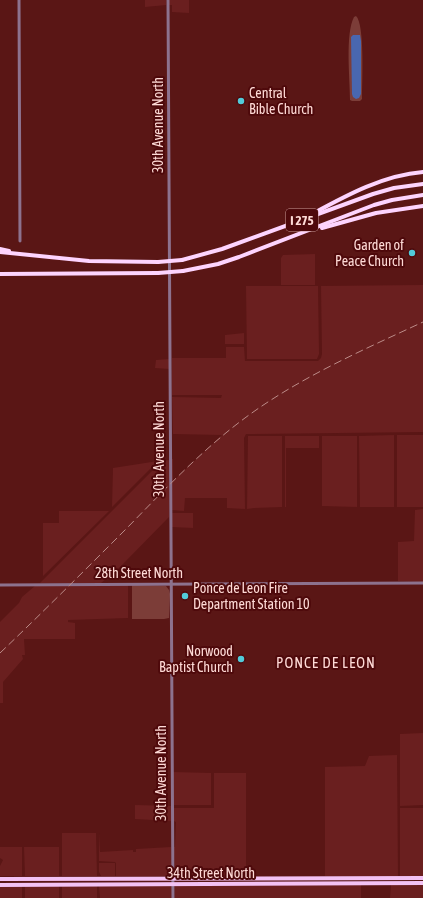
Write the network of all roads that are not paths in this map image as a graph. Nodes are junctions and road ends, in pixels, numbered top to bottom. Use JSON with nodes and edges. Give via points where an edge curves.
{"nodes":[{"id":1,"x":19,"y":0,"type":"edge"},
{"id":2,"x":168,"y":0,"type":"edge"},
{"id":3,"x":423,"y":172,"type":"edge"},
{"id":4,"x":423,"y":184,"type":"edge"},
{"id":5,"x":423,"y":195,"type":"edge"},
{"id":6,"x":423,"y":206,"type":"edge"},
{"id":7,"x":302,"y":220,"type":"junction"},
{"id":8,"x":308,"y":231,"type":"junction"},
{"id":9,"x":20,"y":240,"type":"dead end"},
{"id":10,"x":0,"y":249,"type":"edge"},
{"id":11,"x":0,"y":252,"type":"edge"},
{"id":12,"x":30,"y":256,"type":"junction"},
{"id":13,"x":0,"y":274,"type":"edge"},
{"id":14,"x":423,"y":583,"type":"edge"},
{"id":15,"x":171,"y":584,"type":"junction"},
{"id":16,"x":0,"y":585,"type":"edge"},
{"id":17,"x":423,"y":878,"type":"edge"},
{"id":18,"x":0,"y":879,"type":"edge"},
{"id":19,"x":174,"y":879,"type":"junction"},
{"id":20,"x":423,"y":883,"type":"edge"},
{"id":21,"x":173,"y":884,"type":"junction"},
{"id":22,"x":0,"y":885,"type":"edge"},
{"id":23,"x":174,"y":898,"type":"edge"}],
"edges":[{"from":1,"to":9,"type":"street"},
{"from":2,"to":15,"type":"street","name":"30th Avenue North"},
{"from":3,"to":7,"type":"highway","via":[[378,182]]},
{"from":4,"to":7,"type":"highway","number":"I 275","via":[[383,191]]},
{"from":5,"to":8,"type":"highway","number":"I 275","via":[[374,205]]},
{"from":6,"to":8,"type":"highway","via":[[376,213]]},
{"from":7,"to":12,"type":"highway","number":"I 275","bridge":true,"via":[[217,251],[182,260],[89,261]]},
{"from":8,"to":13,"type":"highway","number":"I 275","bridge":true,"via":[[218,264],[183,271]]},
{"from":10,"to":12,"type":"highway"},
{"from":11,"to":12,"type":"highway","number":"I 275"},
{"from":14,"to":15,"type":"street","name":"28th Street North"},
{"from":15,"to":16,"type":"street","name":"28th Street North"},
{"from":15,"to":19,"type":"street","name":"30th Avenue North"},
{"from":17,"to":19,"type":"highway","name":"34th Street North"},
{"from":18,"to":19,"type":"highway","name":"34th Street North"},
{"from":19,"to":21,"type":"street","name":"30th Avenue North"},
{"from":20,"to":21,"type":"highway","name":"34th Street North"},
{"from":21,"to":22,"type":"highway","name":"34th Street North"},
{"from":21,"to":23,"type":"street","name":"30th Avenue North"}]}
